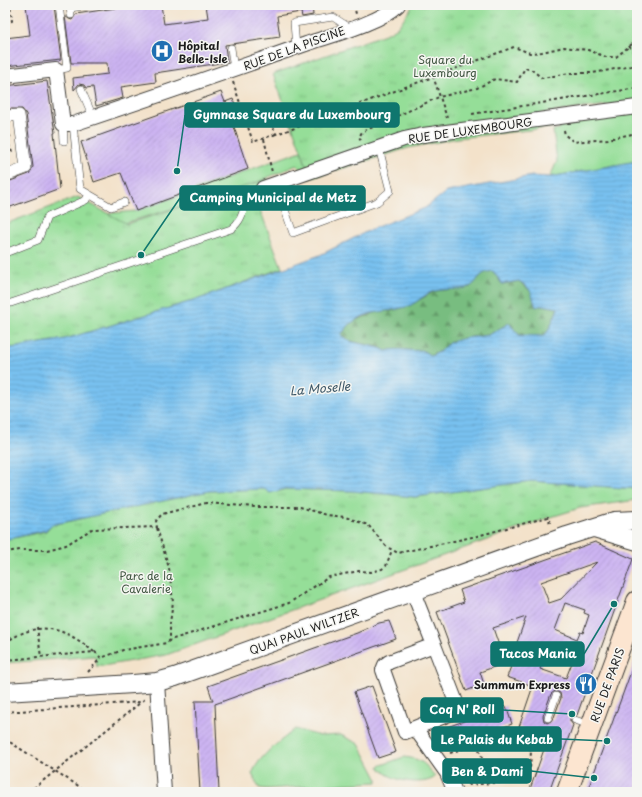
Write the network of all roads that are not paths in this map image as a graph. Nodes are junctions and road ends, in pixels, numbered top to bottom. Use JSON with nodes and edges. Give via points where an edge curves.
{"nodes":[{"id":1,"x":59,"y":5,"type":"edge"},
{"id":2,"x":90,"y":5,"type":"edge"},
{"id":3,"x":398,"y":5,"type":"edge"},
{"id":4,"x":71,"y":15,"type":"dead end"},
{"id":5,"x":350,"y":28,"type":"junction"},
{"id":6,"x":296,"y":47,"type":"junction"},
{"id":7,"x":231,"y":48,"type":"dead end"},
{"id":8,"x":56,"y":70,"type":"junction"},
{"id":9,"x":232,"y":70,"type":"junction"},
{"id":10,"x":5,"y":76,"type":"edge"},
{"id":11,"x":81,"y":89,"type":"dead end"},
{"id":12,"x":637,"y":106,"type":"edge"},
{"id":13,"x":5,"y":116,"type":"edge"},
{"id":14,"x":92,"y":117,"type":"junction"},
{"id":15,"x":68,"y":124,"type":"junction"},
{"id":16,"x":64,"y":141,"type":"dead end"},
{"id":17,"x":379,"y":148,"type":"junction"},
{"id":18,"x":5,"y":176,"type":"edge"},
{"id":19,"x":274,"y":178,"type":"junction"},
{"id":20,"x":262,"y":188,"type":"joint"},
{"id":21,"x":89,"y":194,"type":"junction"},
{"id":22,"x":124,"y":202,"type":"dead end"},
{"id":23,"x":5,"y":253,"type":"edge"},
{"id":24,"x":5,"y":304,"type":"edge"},
{"id":25,"x":637,"y":520,"type":"edge"},
{"id":26,"x":594,"y":528,"type":"junction"},
{"id":27,"x":637,"y":540,"type":"edge"},
{"id":28,"x":413,"y":592,"type":"junction"},
{"id":29,"x":637,"y":601,"type":"edge"},
{"id":30,"x":434,"y":645,"type":"junction"},
{"id":31,"x":157,"y":682,"type":"junction"},
{"id":32,"x":10,"y":692,"type":"edge"},
{"id":33,"x":556,"y":696,"type":"dead end"},
{"id":34,"x":552,"y":714,"type":"dead end"},
{"id":35,"x":415,"y":728,"type":"junction"},
{"id":36,"x":460,"y":789,"type":"edge"},
{"id":37,"x":164,"y":792,"type":"edge"},
{"id":38,"x":567,"y":792,"type":"edge"}],
"edges":[{"from":1,"to":8,"type":"lane","via":[[67,68]]},
{"from":2,"to":4,"type":"lane","via":[[70,8]]},
{"from":3,"to":5,"type":"street","name":"RUE DE LA PISCINE","via":[[386,15]]},
{"from":5,"to":6,"type":"street","name":"RUE DE LA PISCINE"},
{"from":5,"to":6,"type":"lane","via":[[333,17],[294,24]]},
{"from":6,"to":9,"type":"street","name":"RUE DE LA PISCINE"},
{"from":7,"to":9,"type":"lane"},
{"from":8,"to":10,"type":"street"},
{"from":8,"to":15,"type":"street"},
{"from":9,"to":14,"type":"street","name":"RUE DE LA PISCINE"},
{"from":11,"to":14,"type":"lane"},
{"from":12,"to":17,"type":"street","name":"RUE DE LUXEMBOURG","via":[[423,134]]},
{"from":13,"to":18,"type":"street","via":[[20,115],[26,168]]},
{"from":14,"to":15,"type":"street","name":"RUE DE LA PISCINE"},
{"from":15,"to":16,"type":"lane"},
{"from":15,"to":21,"type":"lane","via":[[80,189]]},
{"from":17,"to":19,"type":"street","name":"RUE DE LUXEMBOURG"},
{"from":17,"to":19,"type":"lane","via":[[390,191],[384,197],[377,202],[294,233]]},
{"from":19,"to":20,"type":"street","name":"RUE DE LUXEMBOURG"},
{"from":20,"to":24,"type":"lane","via":[[248,196],[239,223],[231,229]]},
{"from":21,"to":22,"type":"lane","via":[[111,207]]},
{"from":21,"to":23,"type":"lane","via":[[86,200],[47,217],[38,240]]},
{"from":25,"to":26,"type":"street","name":"QUAI PAUL WILTZER","via":[[614,521]]},
{"from":26,"to":27,"type":"street"},
{"from":26,"to":28,"type":"street","name":"QUAI PAUL WILTZER"},
{"from":28,"to":30,"type":"street"},
{"from":28,"to":31,"type":"street","name":"QUAI PAUL WILTZER"},
{"from":29,"to":38,"type":"main road","name":"RUE DE PARIS","via":[[583,723]]},
{"from":30,"to":35,"type":"street","via":[[459,710]]},
{"from":30,"to":35,"type":"street","via":[[389,662],[383,670],[405,732]]},
{"from":31,"to":32,"type":"street","name":"QUAI PAUL WILTZER"},
{"from":31,"to":37,"type":"street"},
{"from":33,"to":34,"type":"lane"},
{"from":35,"to":36,"type":"street"}]}
